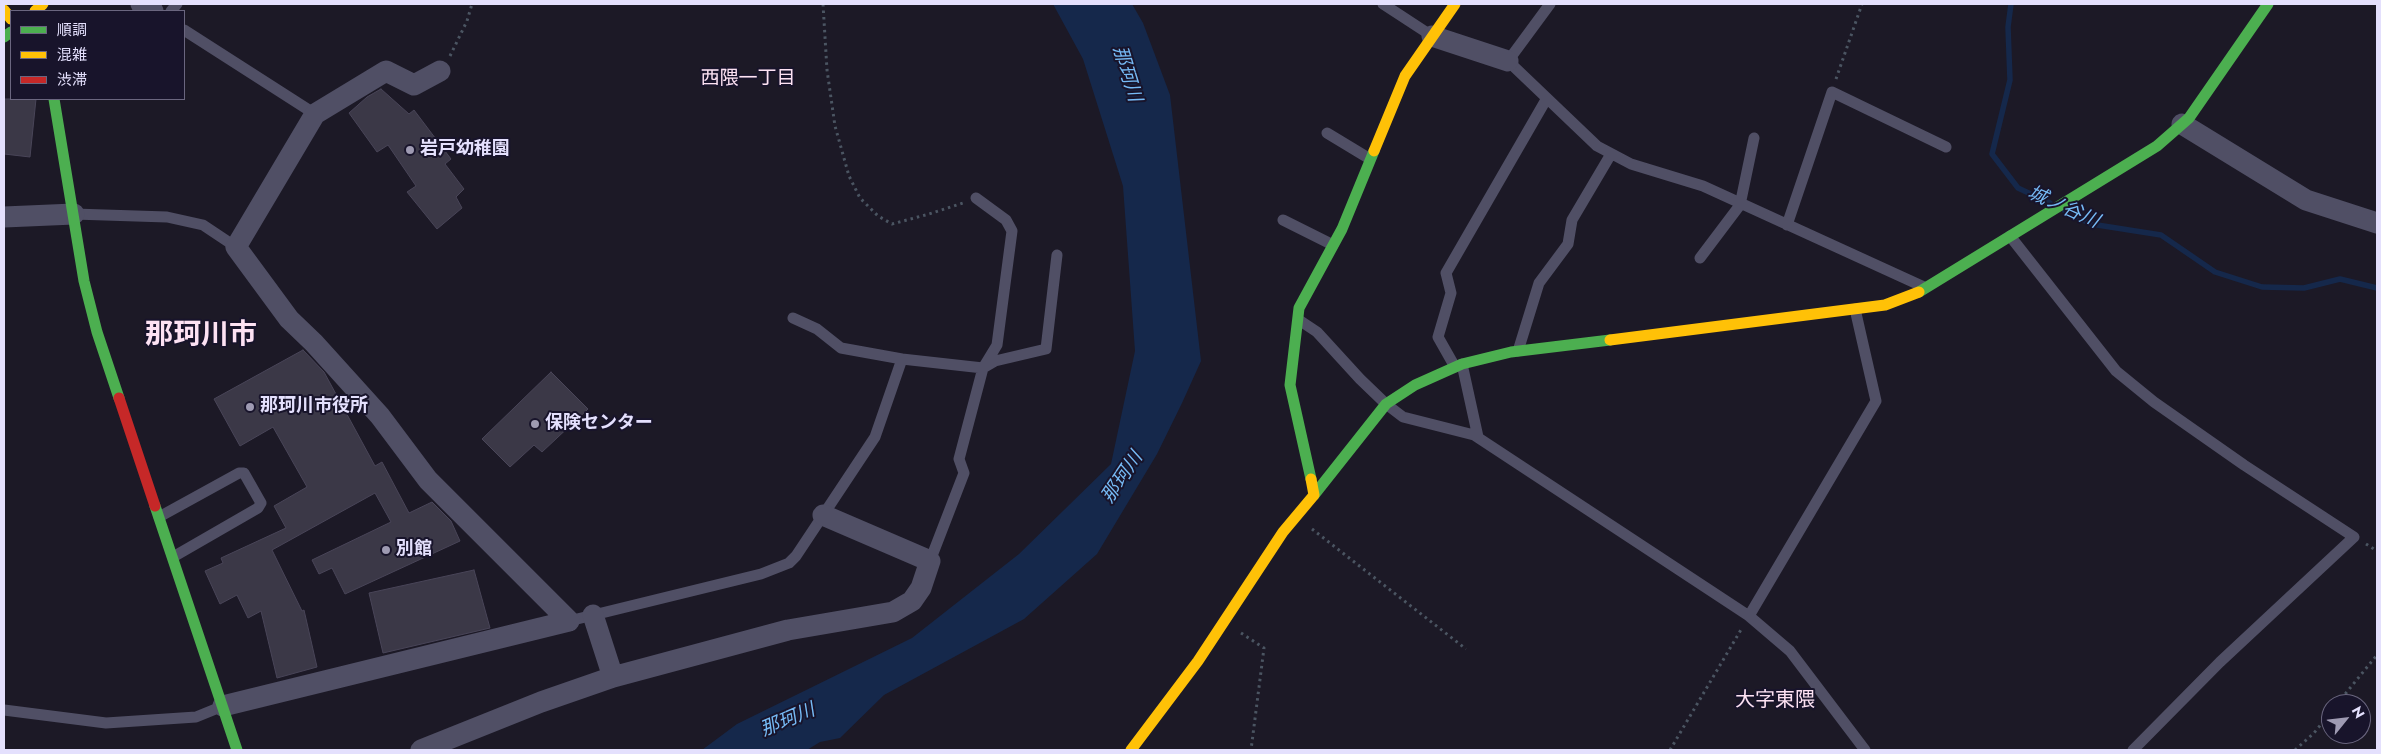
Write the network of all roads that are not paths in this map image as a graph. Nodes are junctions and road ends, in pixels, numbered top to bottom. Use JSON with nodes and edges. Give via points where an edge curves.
{"nodes":[{"id":1,"x":1454,"y":4,"type":"edge"},
{"id":2,"x":1550,"y":4,"type":"edge"},
{"id":3,"x":2268,"y":4,"type":"edge"},
{"id":4,"x":1389,"y":5,"type":"edge"},
{"id":5,"x":185,"y":31,"type":"edge"},
{"id":6,"x":1432,"y":36,"type":"junction"},
{"id":7,"x":1508,"y":60,"type":"junction"},
{"id":8,"x":440,"y":71,"type":"road end"},
{"id":9,"x":1547,"y":98,"type":"junction"},
{"id":10,"x":54,"y":100,"type":"edge"},
{"id":11,"x":315,"y":114,"type":"junction"},
{"id":12,"x":2182,"y":124,"type":"junction"},
{"id":13,"x":1327,"y":133,"type":"dead end"},
{"id":14,"x":1754,"y":138,"type":"dead end"},
{"id":15,"x":1946,"y":147,"type":"dead end"},
{"id":16,"x":1611,"y":154,"type":"junction"},
{"id":17,"x":1370,"y":160,"type":"junction"},
{"id":18,"x":976,"y":198,"type":"road end"},
{"id":19,"x":1740,"y":205,"type":"junction"},
{"id":20,"x":74,"y":214,"type":"junction"},
{"id":21,"x":4,"y":217,"type":"edge"},
{"id":22,"x":1283,"y":220,"type":"dead end"},
{"id":23,"x":2377,"y":222,"type":"edge"},
{"id":24,"x":1787,"y":225,"type":"junction"},
{"id":25,"x":2010,"y":236,"type":"junction"},
{"id":26,"x":1333,"y":245,"type":"junction"},
{"id":27,"x":236,"y":247,"type":"junction"},
{"id":28,"x":1057,"y":255,"type":"dead end"},
{"id":29,"x":1700,"y":258,"type":"dead end"},
{"id":30,"x":1927,"y":288,"type":"junction"},
{"id":31,"x":1856,"y":308,"type":"junction"},
{"id":32,"x":793,"y":318,"type":"dead end"},
{"id":33,"x":1298,"y":319,"type":"junction"},
{"id":34,"x":1517,"y":351,"type":"junction"},
{"id":35,"x":902,"y":359,"type":"junction"},
{"id":36,"x":1458,"y":365,"type":"junction"},
{"id":37,"x":982,"y":368,"type":"junction"},
{"id":38,"x":1386,"y":404,"type":"junction"},
{"id":39,"x":1478,"y":437,"type":"junction"},
{"id":40,"x":1314,"y":495,"type":"junction"},
{"id":41,"x":824,"y":515,"type":"junction"},
{"id":42,"x":159,"y":517,"type":"junction"},
{"id":43,"x":173,"y":557,"type":"junction"},
{"id":44,"x":930,"y":561,"type":"junction"},
{"id":45,"x":593,"y":615,"type":"junction"},
{"id":46,"x":1749,"y":616,"type":"junction"},
{"id":47,"x":569,"y":621,"type":"junction"},
{"id":48,"x":613,"y":677,"type":"junction"},
{"id":49,"x":223,"y":706,"type":"junction"},
{"id":50,"x":4,"y":710,"type":"edge"},
{"id":51,"x":237,"y":750,"type":"edge"},
{"id":52,"x":421,"y":750,"type":"edge"},
{"id":53,"x":1131,"y":750,"type":"edge"},
{"id":54,"x":1865,"y":750,"type":"edge"},
{"id":55,"x":2132,"y":750,"type":"edge"}],
"edges":[{"from":1,"to":6,"type":"main road"},
{"from":2,"to":7,"type":"lane"},
{"from":3,"to":12,"type":"main road","via":[[2212,87]]},
{"from":4,"to":6,"type":"lane"},
{"from":5,"to":11,"type":"lane"},
{"from":6,"to":7,"type":"street"},
{"from":6,"to":17,"type":"main road","via":[[1404,76]]},
{"from":7,"to":9,"type":"lane"},
{"from":8,"to":11,"type":"street","via":[[414,85],[386,71]]},
{"from":9,"to":16,"type":"lane","via":[[1597,146]]},
{"from":9,"to":36,"type":"lane","via":[[1446,273],[1450,293],[1438,337]]},
{"from":10,"to":20,"type":"main road"},
{"from":11,"to":27,"type":"street"},
{"from":12,"to":23,"type":"street","via":[[2306,200]]},
{"from":12,"to":25,"type":"main road","via":[[2157,146]]},
{"from":13,"to":17,"type":"lane"},
{"from":14,"to":19,"type":"lane"},
{"from":15,"to":24,"type":"lane","via":[[1832,92]]},
{"from":16,"to":19,"type":"lane","via":[[1630,164],[1704,186]]},
{"from":16,"to":34,"type":"lane","via":[[1572,220],[1568,244],[1539,282]]},
{"from":17,"to":26,"type":"main road"},
{"from":18,"to":37,"type":"lane","via":[[1006,220],[1012,231],[997,345]]},
{"from":19,"to":24,"type":"lane"},
{"from":19,"to":29,"type":"lane"},
{"from":20,"to":21,"type":"street"},
{"from":20,"to":27,"type":"lane","via":[[167,217],[202,225]]},
{"from":20,"to":42,"type":"main road","via":[[84,281],[97,332]]},
{"from":22,"to":26,"type":"lane"},
{"from":24,"to":30,"type":"lane"},
{"from":25,"to":30,"type":"main road"},
{"from":25,"to":55,"type":"lane","via":[[2116,371],[2154,402],[2354,537],[2220,662]]},
{"from":26,"to":33,"type":"main road","via":[[1299,308]]},
{"from":27,"to":47,"type":"street","via":[[289,319],[380,416],[428,480]]},
{"from":28,"to":37,"type":"lane","via":[[1046,349],[996,361]]},
{"from":30,"to":31,"type":"main road","via":[[1885,305]]},
{"from":31,"to":34,"type":"main road"},
{"from":31,"to":46,"type":"lane","via":[[1876,401]]},
{"from":32,"to":35,"type":"lane","via":[[817,329],[841,348]]},
{"from":33,"to":38,"type":"lane","via":[[1316,332]]},
{"from":33,"to":40,"type":"main road","via":[[1290,384]]},
{"from":34,"to":36,"type":"main road"},
{"from":35,"to":37,"type":"lane"},
{"from":35,"to":41,"type":"lane","via":[[875,437]]},
{"from":36,"to":38,"type":"main road","via":[[1415,385]]},
{"from":36,"to":39,"type":"lane"},
{"from":37,"to":44,"type":"lane","via":[[959,459],[964,473]]},
{"from":38,"to":39,"type":"lane","via":[[1403,417]]},
{"from":38,"to":40,"type":"main road"},
{"from":39,"to":46,"type":"lane"},
{"from":40,"to":53,"type":"main road","via":[[1198,661]]},
{"from":41,"to":44,"type":"street"},
{"from":41,"to":45,"type":"lane","via":[[790,563],[761,574]]},
{"from":42,"to":43,"type":"main road"},
{"from":42,"to":43,"type":"lane","via":[[244,472],[261,503],[258,508]]},
{"from":43,"to":49,"type":"main road"},
{"from":44,"to":48,"type":"street","via":[[921,588],[912,601],[893,612],[788,630]]},
{"from":45,"to":47,"type":"lane"},
{"from":45,"to":48,"type":"street"},
{"from":46,"to":54,"type":"lane","via":[[1790,650]]},
{"from":47,"to":49,"type":"street"},
{"from":48,"to":52,"type":"street"},
{"from":49,"to":50,"type":"lane","via":[[196,717],[106,723]]},
{"from":49,"to":51,"type":"main road"}]}
